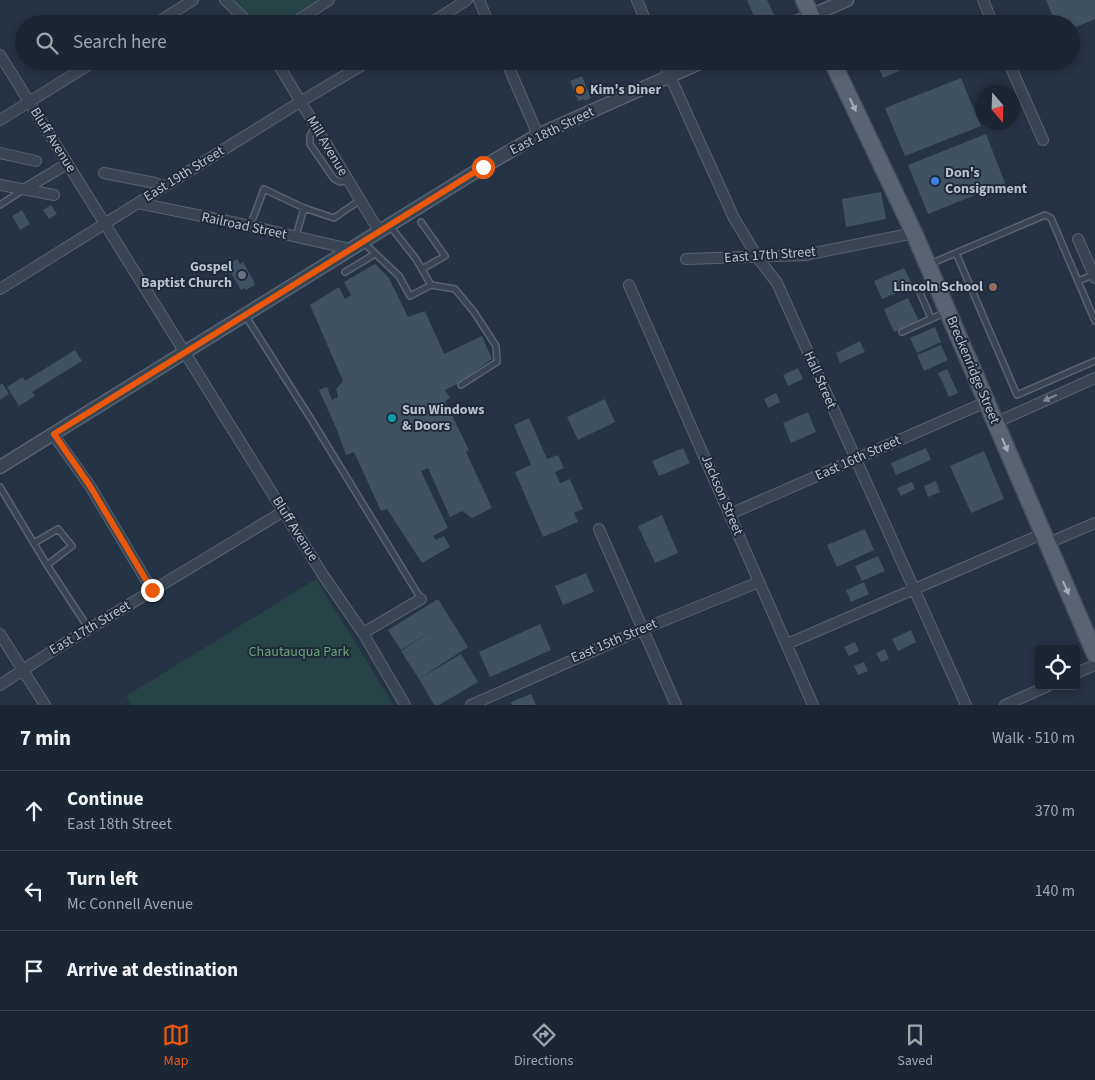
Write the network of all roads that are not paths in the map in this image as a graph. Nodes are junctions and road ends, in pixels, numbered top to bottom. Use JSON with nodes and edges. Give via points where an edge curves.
{"nodes":[{"id":1,"x":193,"y":0,"type":"edge"},
{"id":2,"x":225,"y":0,"type":"edge"},
{"id":3,"x":329,"y":0,"type":"edge"},
{"id":4,"x":468,"y":0,"type":"edge"},
{"id":5,"x":479,"y":0,"type":"edge"},
{"id":6,"x":637,"y":0,"type":"edge"},
{"id":7,"x":804,"y":0,"type":"edge"},
{"id":8,"x":847,"y":0,"type":"edge"},
{"id":9,"x":984,"y":0,"type":"edge"},
{"id":10,"x":169,"y":15,"type":"edge"},
{"id":11,"x":241,"y":15,"type":"edge"},
{"id":12,"x":306,"y":15,"type":"edge"},
{"id":13,"x":444,"y":15,"type":"edge"},
{"id":14,"x":485,"y":15,"type":"edge"},
{"id":15,"x":643,"y":15,"type":"edge"},
{"id":16,"x":811,"y":15,"type":"edge"},
{"id":17,"x":822,"y":15,"type":"edge"},
{"id":18,"x":990,"y":15,"type":"edge"},
{"id":19,"x":0,"y":55,"type":"edge"},
{"id":20,"x":81,"y":70,"type":"edge"},
{"id":21,"x":281,"y":70,"type":"edge"},
{"id":22,"x":354,"y":70,"type":"edge"},
{"id":23,"x":510,"y":70,"type":"edge"},
{"id":24,"x":668,"y":70,"type":"edge"},
{"id":25,"x":684,"y":70,"type":"edge"},
{"id":26,"x":836,"y":70,"type":"edge"},
{"id":27,"x":1012,"y":70,"type":"edge"},
{"id":28,"x":670,"y":76,"type":"junction"},
{"id":29,"x":29,"y":102,"type":"junction"},
{"id":30,"x":300,"y":102,"type":"junction"},
{"id":31,"x":0,"y":120,"type":"edge"},
{"id":32,"x":538,"y":135,"type":"junction"},
{"id":33,"x":1043,"y":140,"type":"dead end"},
{"id":34,"x":0,"y":153,"type":"edge"},
{"id":35,"x":36,"y":161,"type":"dead end"},
{"id":36,"x":67,"y":164,"type":"junction"},
{"id":37,"x":104,"y":173,"type":"dead end"},
{"id":38,"x":0,"y":185,"type":"edge"},
{"id":39,"x":164,"y":187,"type":"junction"},
{"id":40,"x":25,"y":189,"type":"junction"},
{"id":41,"x":54,"y":195,"type":"dead end"},
{"id":42,"x":360,"y":200,"type":"junction"},
{"id":43,"x":138,"y":204,"type":"junction"},
{"id":44,"x":0,"y":205,"type":"edge"},
{"id":45,"x":304,"y":208,"type":"junction"},
{"id":46,"x":421,"y":222,"type":"dead end"},
{"id":47,"x":106,"y":224,"type":"junction"},
{"id":48,"x":250,"y":226,"type":"junction"},
{"id":49,"x":384,"y":228,"type":"junction"},
{"id":50,"x":914,"y":233,"type":"junction"},
{"id":51,"x":296,"y":237,"type":"junction"},
{"id":52,"x":1078,"y":239,"type":"dead end"},
{"id":53,"x":362,"y":241,"type":"junction"},
{"id":54,"x":350,"y":250,"type":"junction"},
{"id":55,"x":956,"y":253,"type":"junction"},
{"id":56,"x":375,"y":254,"type":"junction"},
{"id":57,"x":758,"y":258,"type":"junction"},
{"id":58,"x":686,"y":259,"type":"dead end"},
{"id":59,"x":927,"y":265,"type":"junction"},
{"id":60,"x":422,"y":268,"type":"junction"},
{"id":61,"x":345,"y":272,"type":"dead end"},
{"id":62,"x":1094,"y":276,"type":"edge"},
{"id":63,"x":1078,"y":282,"type":"junction"},
{"id":64,"x":935,"y":283,"type":"junction"},
{"id":65,"x":431,"y":285,"type":"junction"},
{"id":66,"x":629,"y":285,"type":"dead end"},
{"id":67,"x":0,"y":289,"type":"edge"},
{"id":68,"x":947,"y":312,"type":"junction"},
{"id":69,"x":245,"y":315,"type":"junction"},
{"id":70,"x":931,"y":318,"type":"junction"},
{"id":71,"x":1095,"y":321,"type":"edge"},
{"id":72,"x":902,"y":332,"type":"dead end"},
{"id":73,"x":185,"y":352,"type":"junction"},
{"id":74,"x":1095,"y":361,"type":"edge"},
{"id":75,"x":1095,"y":378,"type":"edge"},
{"id":76,"x":461,"y":385,"type":"dead end"},
{"id":77,"x":986,"y":402,"type":"junction"},
{"id":78,"x":996,"y":423,"type":"junction"},
{"id":79,"x":54,"y":434,"type":"junction"},
{"id":80,"x":856,"y":459,"type":"junction"},
{"id":81,"x":0,"y":467,"type":"edge"},
{"id":82,"x":0,"y":488,"type":"edge"},
{"id":83,"x":284,"y":511,"type":"junction"},
{"id":84,"x":730,"y":514,"type":"junction"},
{"id":85,"x":1095,"y":523,"type":"edge"},
{"id":86,"x":599,"y":529,"type":"dead end"},
{"id":87,"x":1044,"y":539,"type":"junction"},
{"id":88,"x":34,"y":543,"type":"junction"},
{"id":89,"x":47,"y":565,"type":"junction"},
{"id":90,"x":759,"y":582,"type":"junction"},
{"id":91,"x":914,"y":589,"type":"junction"},
{"id":92,"x":152,"y":590,"type":"junction"},
{"id":93,"x":421,"y":599,"type":"joint"},
{"id":94,"x":89,"y":629,"type":"junction"},
{"id":95,"x":643,"y":629,"type":"junction"},
{"id":96,"x":0,"y":634,"type":"edge"},
{"id":97,"x":363,"y":634,"type":"junction"},
{"id":98,"x":787,"y":644,"type":"junction"},
{"id":99,"x":1095,"y":654,"type":"edge"},
{"id":100,"x":1095,"y":665,"type":"edge"},
{"id":101,"x":23,"y":670,"type":"junction"},
{"id":102,"x":1080,"y":672,"type":"edge"},
{"id":103,"x":0,"y":685,"type":"edge"},
{"id":104,"x":1039,"y":690,"type":"edge"},
{"id":105,"x":44,"y":705,"type":"edge"},
{"id":106,"x":405,"y":705,"type":"edge"},
{"id":107,"x":471,"y":705,"type":"edge"},
{"id":108,"x":676,"y":705,"type":"edge"},
{"id":109,"x":814,"y":705,"type":"edge"},
{"id":110,"x":966,"y":705,"type":"edge"},
{"id":111,"x":1006,"y":705,"type":"edge"}],
"edges":[{"from":1,"to":10,"type":"street"},
{"from":2,"to":11,"type":"street"},
{"from":3,"to":12,"type":"street"},
{"from":4,"to":13,"type":"street"},
{"from":5,"to":14,"type":"street"},
{"from":6,"to":15,"type":"street"},
{"from":7,"to":16,"type":"main road"},
{"from":8,"to":17,"type":"street"},
{"from":9,"to":18,"type":"street"},
{"from":19,"to":29,"type":"street","name":"Bluff Avenue"},
{"from":20,"to":29,"type":"street"},
{"from":21,"to":30,"type":"street","name":"Mill Avenue"},
{"from":22,"to":30,"type":"street","name":"East 19th Street"},
{"from":23,"to":32,"type":"street"},
{"from":24,"to":28,"type":"street","name":"Hall Street"},
{"from":25,"to":28,"type":"street","name":"East 18th Street"},
{"from":26,"to":50,"type":"main road","name":"Breckenridge Street","one_way":true},
{"from":27,"to":33,"type":"street"},
{"from":28,"to":32,"type":"street","name":"East 18th Street"},
{"from":28,"to":57,"type":"street","name":"Hall Street","via":[[734,218]]},
{"from":29,"to":31,"type":"street"},
{"from":29,"to":36,"type":"street","name":"Bluff Avenue"},
{"from":30,"to":39,"type":"street","name":"East 19th Street"},
{"from":30,"to":42,"type":"street","name":"Mill Avenue"},
{"from":32,"to":49,"type":"street","name":"East 18th Street"},
{"from":34,"to":35,"type":"street"},
{"from":36,"to":40,"type":"street"},
{"from":36,"to":47,"type":"street","name":"Bluff Avenue"},
{"from":37,"to":39,"type":"street"},
{"from":38,"to":40,"type":"street"},
{"from":39,"to":43,"type":"street","name":"East 19th Street"},
{"from":40,"to":41,"type":"street"},
{"from":40,"to":44,"type":"lane"},
{"from":42,"to":45,"type":"lane","via":[[334,218]]},
{"from":42,"to":49,"type":"street","name":"Mill Avenue"},
{"from":43,"to":47,"type":"street","name":"East 19th Street"},
{"from":43,"to":48,"type":"street","name":"Railroad Street"},
{"from":45,"to":48,"type":"lane","via":[[264,189]]},
{"from":45,"to":51,"type":"lane"},
{"from":46,"to":60,"type":"lane","via":[[445,256]]},
{"from":47,"to":67,"type":"street","name":"East 19th Street"},
{"from":47,"to":73,"type":"street","name":"Bluff Avenue"},
{"from":48,"to":51,"type":"street","name":"Railroad Street"},
{"from":49,"to":53,"type":"street","name":"East 18th Street"},
{"from":49,"to":60,"type":"lane"},
{"from":50,"to":57,"type":"street","name":"East 17th Street","via":[[805,255]]},
{"from":50,"to":59,"type":"main road","name":"Breckenridge Street"},
{"from":51,"to":54,"type":"street","name":"Railroad Street"},
{"from":52,"to":62,"type":"street"},
{"from":53,"to":54,"type":"street","name":"East 18th Street"},
{"from":53,"to":56,"type":"lane"},
{"from":54,"to":69,"type":"street","name":"East 18th Street"},
{"from":55,"to":59,"type":"lane"},
{"from":55,"to":63,"type":"lane","via":[[1045,215],[1051,218]]},
{"from":55,"to":74,"type":"lane","via":[[1017,395]]},
{"from":56,"to":61,"type":"lane"},
{"from":56,"to":65,"type":"lane","via":[[399,276],[410,296]]},
{"from":57,"to":58,"type":"street","name":"East 17th Street"},
{"from":57,"to":80,"type":"street","name":"Hall Street","via":[[777,283]]},
{"from":59,"to":64,"type":"main road","name":"Breckenridge Street"},
{"from":60,"to":65,"type":"lane"},
{"from":62,"to":63,"type":"lane"},
{"from":63,"to":71,"type":"lane"},
{"from":64,"to":68,"type":"main road","name":"Breckenridge Street"},
{"from":64,"to":70,"type":"lane","via":[[919,290]]},
{"from":65,"to":76,"type":"lane","via":[[455,289],[496,346],[497,362]]},
{"from":66,"to":84,"type":"street","name":"Jackson Street"},
{"from":68,"to":70,"type":"lane"},
{"from":68,"to":77,"type":"main road","name":"Breckenridge Street"},
{"from":69,"to":73,"type":"street","name":"East 18th Street"},
{"from":69,"to":93,"type":"lane"},
{"from":70,"to":72,"type":"lane"},
{"from":73,"to":79,"type":"street","name":"East 18th Street"},
{"from":73,"to":83,"type":"street","name":"Bluff Avenue"},
{"from":75,"to":78,"type":"street","one_way":true},
{"from":77,"to":78,"type":"main road","name":"Breckenridge Street"},
{"from":77,"to":80,"type":"street","name":"East 16th Street"},
{"from":78,"to":87,"type":"main road","name":"Breckenridge Street","one_way":true},
{"from":79,"to":81,"type":"street","name":"East 18th Street"},
{"from":79,"to":92,"type":"street","via":[[90,486]]},
{"from":80,"to":84,"type":"street","name":"East 16th Street"},
{"from":80,"to":91,"type":"street","name":"Hall Street"},
{"from":82,"to":88,"type":"lane"},
{"from":83,"to":92,"type":"street","name":"East 17th Street"},
{"from":83,"to":97,"type":"street","name":"Bluff Avenue"},
{"from":84,"to":90,"type":"street","name":"Jackson Street"},
{"from":85,"to":87,"type":"street"},
{"from":86,"to":95,"type":"street"},
{"from":87,"to":91,"type":"street"},
{"from":87,"to":99,"type":"main road","name":"Breckenridge Street","one_way":true},
{"from":88,"to":89,"type":"lane"},
{"from":88,"to":89,"type":"lane","via":[[58,529],[72,546]]},
{"from":89,"to":94,"type":"lane"},
{"from":90,"to":95,"type":"street","name":"East 15th Street"},
{"from":90,"to":98,"type":"street","name":"Jackson Street"},
{"from":91,"to":98,"type":"street"},
{"from":91,"to":110,"type":"street","name":"Hall Street"},
{"from":92,"to":94,"type":"street","name":"East 17th Street"},
{"from":93,"to":97,"type":"street"},
{"from":94,"to":101,"type":"street","name":"East 17th Street"},
{"from":95,"to":107,"type":"street","name":"East 15th Street"},
{"from":95,"to":108,"type":"street"},
{"from":96,"to":101,"type":"street"},
{"from":97,"to":106,"type":"street","name":"Bluff Avenue"},
{"from":98,"to":109,"type":"street","name":"Jackson Street"},
{"from":100,"to":102,"type":"street"},
{"from":101,"to":103,"type":"street","name":"East 17th Street"},
{"from":101,"to":105,"type":"street"},
{"from":104,"to":111,"type":"street"}]}
